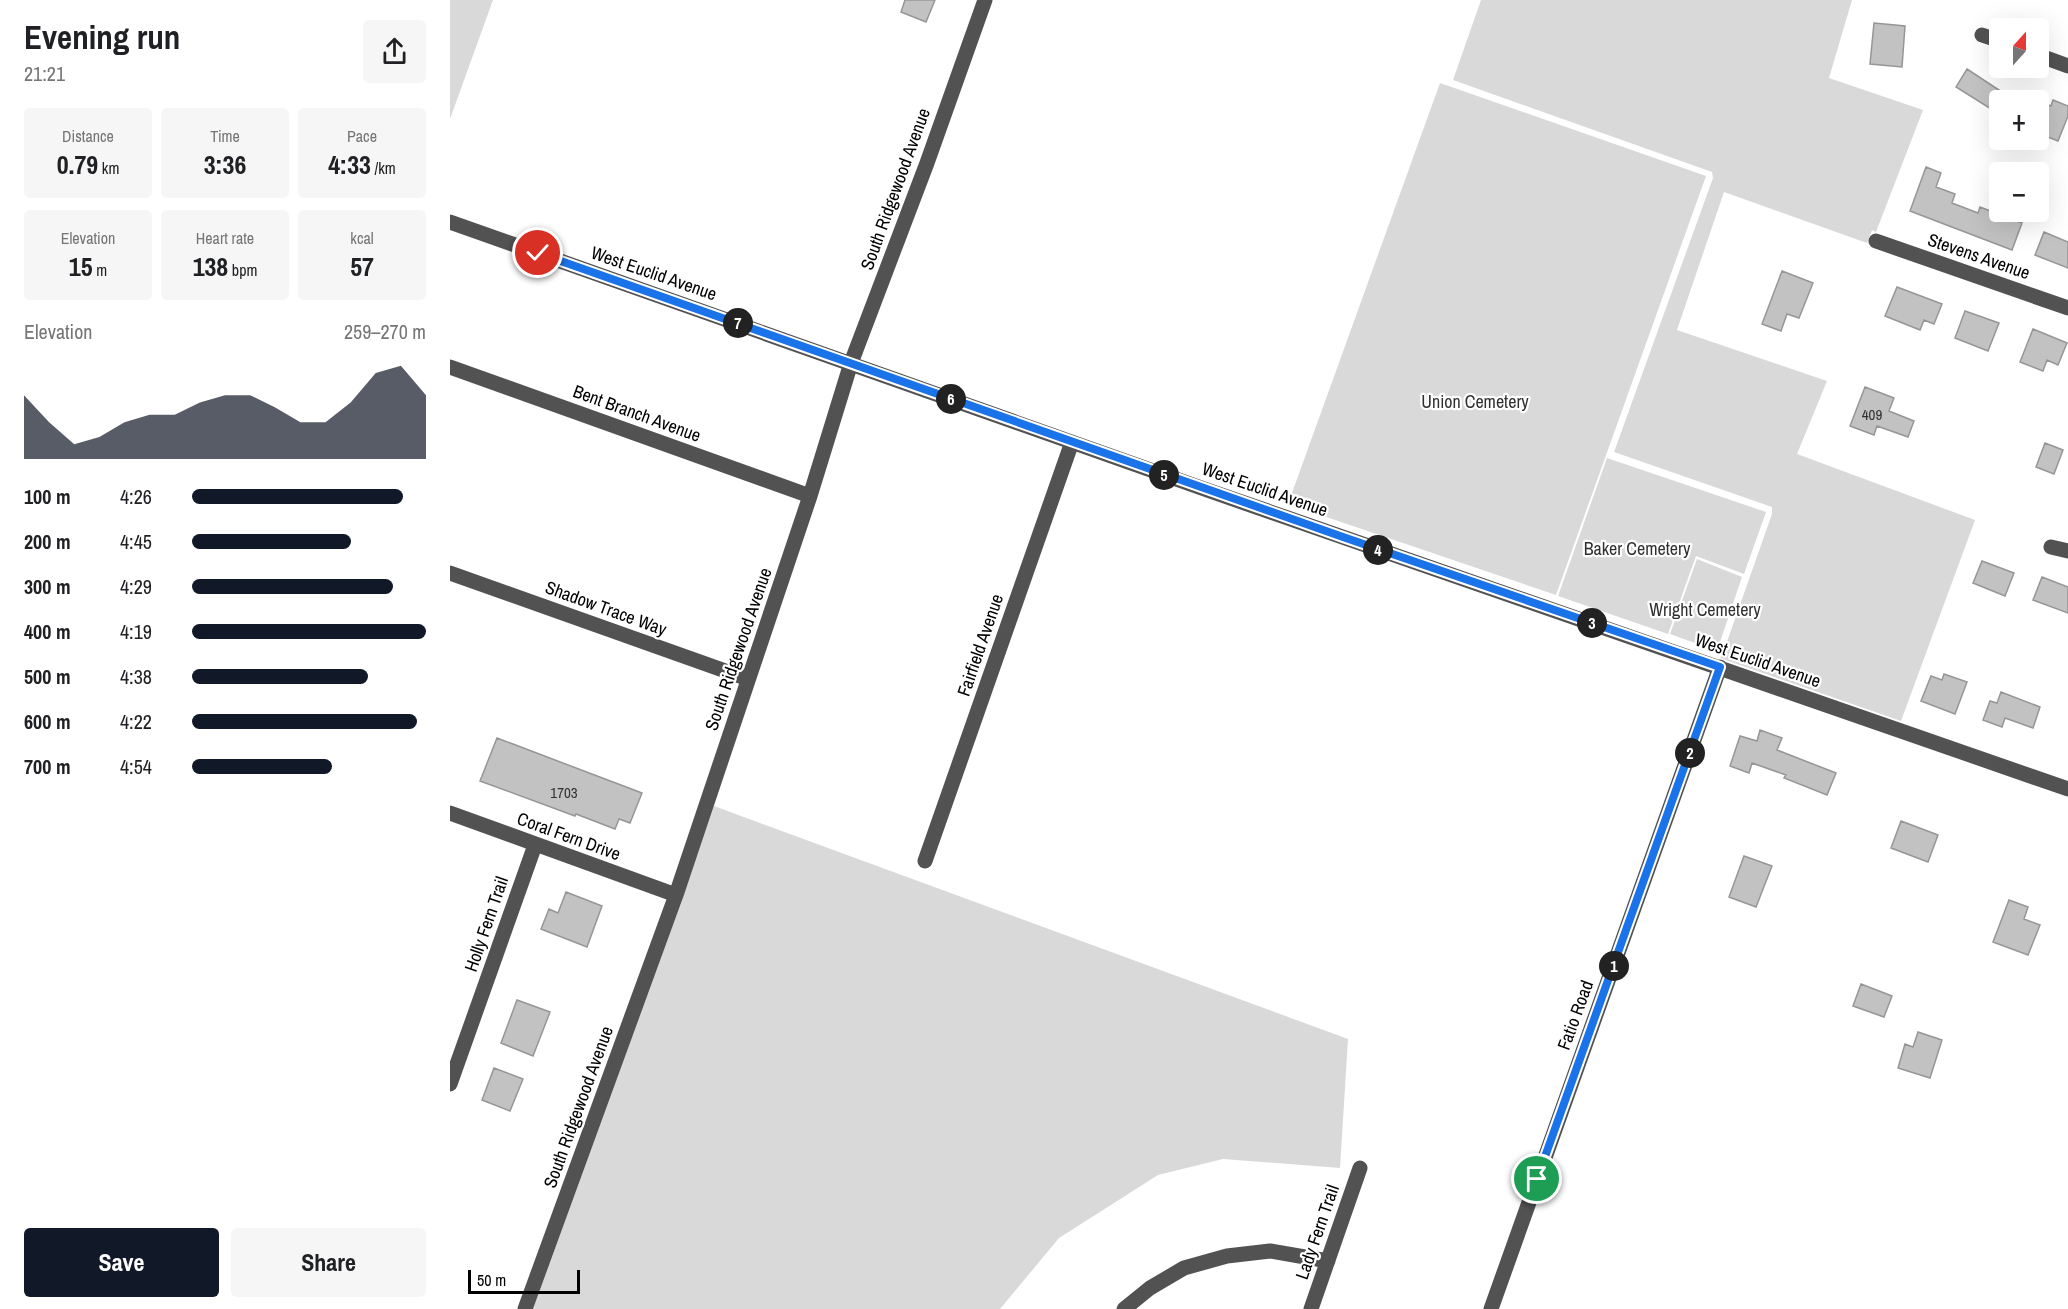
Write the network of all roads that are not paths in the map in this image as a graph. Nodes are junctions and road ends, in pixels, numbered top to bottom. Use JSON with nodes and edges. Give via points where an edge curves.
{"nodes":[{"id":1,"x":984,"y":0,"type":"edge"},
{"id":2,"x":1982,"y":34,"type":"dead end"},
{"id":3,"x":1989,"y":37,"type":"edge"},
{"id":4,"x":2049,"y":59,"type":"edge"},
{"id":5,"x":2068,"y":66,"type":"edge"},
{"id":6,"x":450,"y":222,"type":"edge"},
{"id":7,"x":1876,"y":241,"type":"dead end"},
{"id":8,"x":2068,"y":308,"type":"edge"},
{"id":9,"x":851,"y":363,"type":"junction"},
{"id":10,"x":450,"y":367,"type":"edge"},
{"id":11,"x":1072,"y":442,"type":"junction"},
{"id":12,"x":810,"y":496,"type":"junction"},
{"id":13,"x":2051,"y":547,"type":"dead end"},
{"id":14,"x":2068,"y":551,"type":"edge"},
{"id":15,"x":450,"y":573,"type":"edge"},
{"id":16,"x":1720,"y":667,"type":"junction"},
{"id":17,"x":748,"y":679,"type":"junction"},
{"id":18,"x":2068,"y":789,"type":"edge"},
{"id":19,"x":450,"y":813,"type":"edge"},
{"id":20,"x":535,"y":845,"type":"junction"},
{"id":21,"x":925,"y":861,"type":"dead end"},
{"id":22,"x":676,"y":895,"type":"junction"},
{"id":23,"x":450,"y":1084,"type":"edge"},
{"id":24,"x":1360,"y":1168,"type":"dead end"},
{"id":25,"x":1328,"y":1261,"type":"junction"},
{"id":26,"x":525,"y":1309,"type":"edge"},
{"id":27,"x":1124,"y":1309,"type":"edge"},
{"id":28,"x":1311,"y":1309,"type":"edge"},
{"id":29,"x":1491,"y":1309,"type":"edge"}],
"edges":[{"from":1,"to":9,"type":"street","name":"South Ridgewood Avenue"},
{"from":2,"to":3,"type":"street"},
{"from":4,"to":5,"type":"street"},
{"from":6,"to":9,"type":"street","name":"West Euclid Avenue"},
{"from":7,"to":8,"type":"street","name":"Stevens Avenue"},
{"from":9,"to":11,"type":"street","name":"West Euclid Avenue"},
{"from":9,"to":12,"type":"street","name":"South Ridgewood Avenue"},
{"from":10,"to":12,"type":"street","name":"Bent Branch Avenue"},
{"from":11,"to":16,"type":"street","name":"West Euclid Avenue"},
{"from":11,"to":21,"type":"street","name":"Fairfield Avenue"},
{"from":12,"to":17,"type":"street","name":"South Ridgewood Avenue"},
{"from":13,"to":14,"type":"street"},
{"from":15,"to":17,"type":"street","name":"Shadow Trace Way"},
{"from":16,"to":18,"type":"street","name":"West Euclid Avenue"},
{"from":16,"to":29,"type":"street","name":"Fatio Road"},
{"from":17,"to":22,"type":"street","name":"South Ridgewood Avenue"},
{"from":19,"to":20,"type":"street","name":"Coral Fern Drive"},
{"from":20,"to":22,"type":"street","name":"Coral Fern Drive"},
{"from":20,"to":23,"type":"street","name":"Holly Fern Trail"},
{"from":22,"to":26,"type":"street","name":"South Ridgewood Avenue"},
{"from":24,"to":25,"type":"street","name":"Lady Fern Trail"},
{"from":25,"to":27,"type":"street","via":[[1270,1251],[1227,1256],[1184,1269],[1150,1288]]},
{"from":25,"to":28,"type":"street","name":"Lady Fern Trail"}]}
